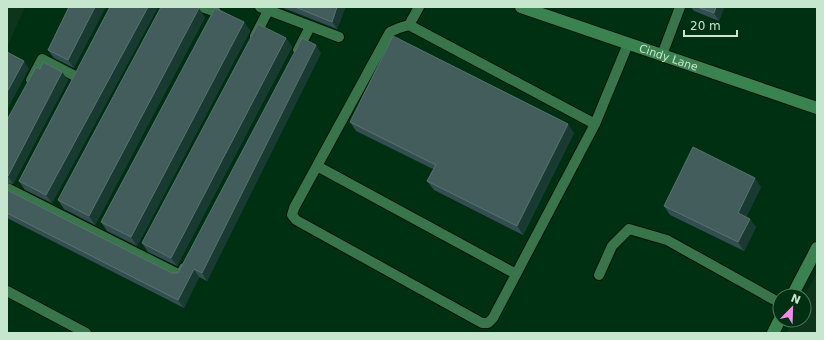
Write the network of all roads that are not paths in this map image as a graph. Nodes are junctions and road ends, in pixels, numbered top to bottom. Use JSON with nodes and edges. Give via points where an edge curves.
{"nodes":[{"id":1,"x":202,"y":7,"type":"edge"},
{"id":2,"x":419,"y":7,"type":"edge"},
{"id":3,"x":521,"y":7,"type":"edge"},
{"id":4,"x":680,"y":7,"type":"edge"},
{"id":5,"x":265,"y":8,"type":"edge"},
{"id":6,"x":536,"y":10,"type":"edge"},
{"id":7,"x":216,"y":12,"type":"edge"},
{"id":8,"x":409,"y":26,"type":"junction"},
{"id":9,"x":310,"y":27,"type":"junction"},
{"id":10,"x":339,"y":37,"type":"dead end"},
{"id":11,"x":251,"y":44,"type":"edge"},
{"id":12,"x":628,"y":44,"type":"junction"},
{"id":13,"x":662,"y":55,"type":"junction"},
{"id":14,"x":291,"y":62,"type":"edge"},
{"id":15,"x":77,"y":77,"type":"edge"},
{"id":16,"x":24,"y":92,"type":"edge"},
{"id":17,"x":817,"y":108,"type":"edge"},
{"id":18,"x":595,"y":124,"type":"junction"},
{"id":19,"x":317,"y":166,"type":"junction"},
{"id":20,"x":14,"y":189,"type":"edge"},
{"id":21,"x":817,"y":248,"type":"edge"},
{"id":22,"x":187,"y":261,"type":"edge"},
{"id":23,"x":516,"y":274,"type":"junction"},
{"id":24,"x":599,"y":275,"type":"dead end"},
{"id":25,"x":796,"y":288,"type":"edge"},
{"id":26,"x":7,"y":291,"type":"edge"},
{"id":27,"x":772,"y":299,"type":"edge"},
{"id":28,"x":86,"y":333,"type":"edge"}],
"edges":[{"from":1,"to":7,"type":"lane"},
{"from":2,"to":8,"type":"lane"},
{"from":3,"to":6,"type":"street","name":"Cindy Lane"},
{"from":4,"to":13,"type":"lane"},
{"from":5,"to":9,"type":"lane"},
{"from":5,"to":11,"type":"lane"},
{"from":6,"to":12,"type":"street","name":"Cindy Lane"},
{"from":8,"to":18,"type":"lane"},
{"from":8,"to":19,"type":"lane","via":[[390,32]]},
{"from":9,"to":10,"type":"lane"},
{"from":9,"to":14,"type":"lane"},
{"from":12,"to":13,"type":"street","name":"Cindy Lane"},
{"from":12,"to":18,"type":"lane"},
{"from":13,"to":17,"type":"street","name":"Cindy Lane"},
{"from":15,"to":16,"type":"lane","via":[[42,59]]},
{"from":18,"to":23,"type":"lane"},
{"from":19,"to":23,"type":"lane"},
{"from":19,"to":23,"type":"lane","via":[[294,208],[292,215],[296,220],[482,323],[488,323],[493,318]]},
{"from":20,"to":22,"type":"lane","via":[[142,250],[180,275]]},
{"from":21,"to":25,"type":"street"},
{"from":24,"to":27,"type":"lane","via":[[612,246],[629,229],[667,240]]},
{"from":26,"to":28,"type":"lane"}]}
